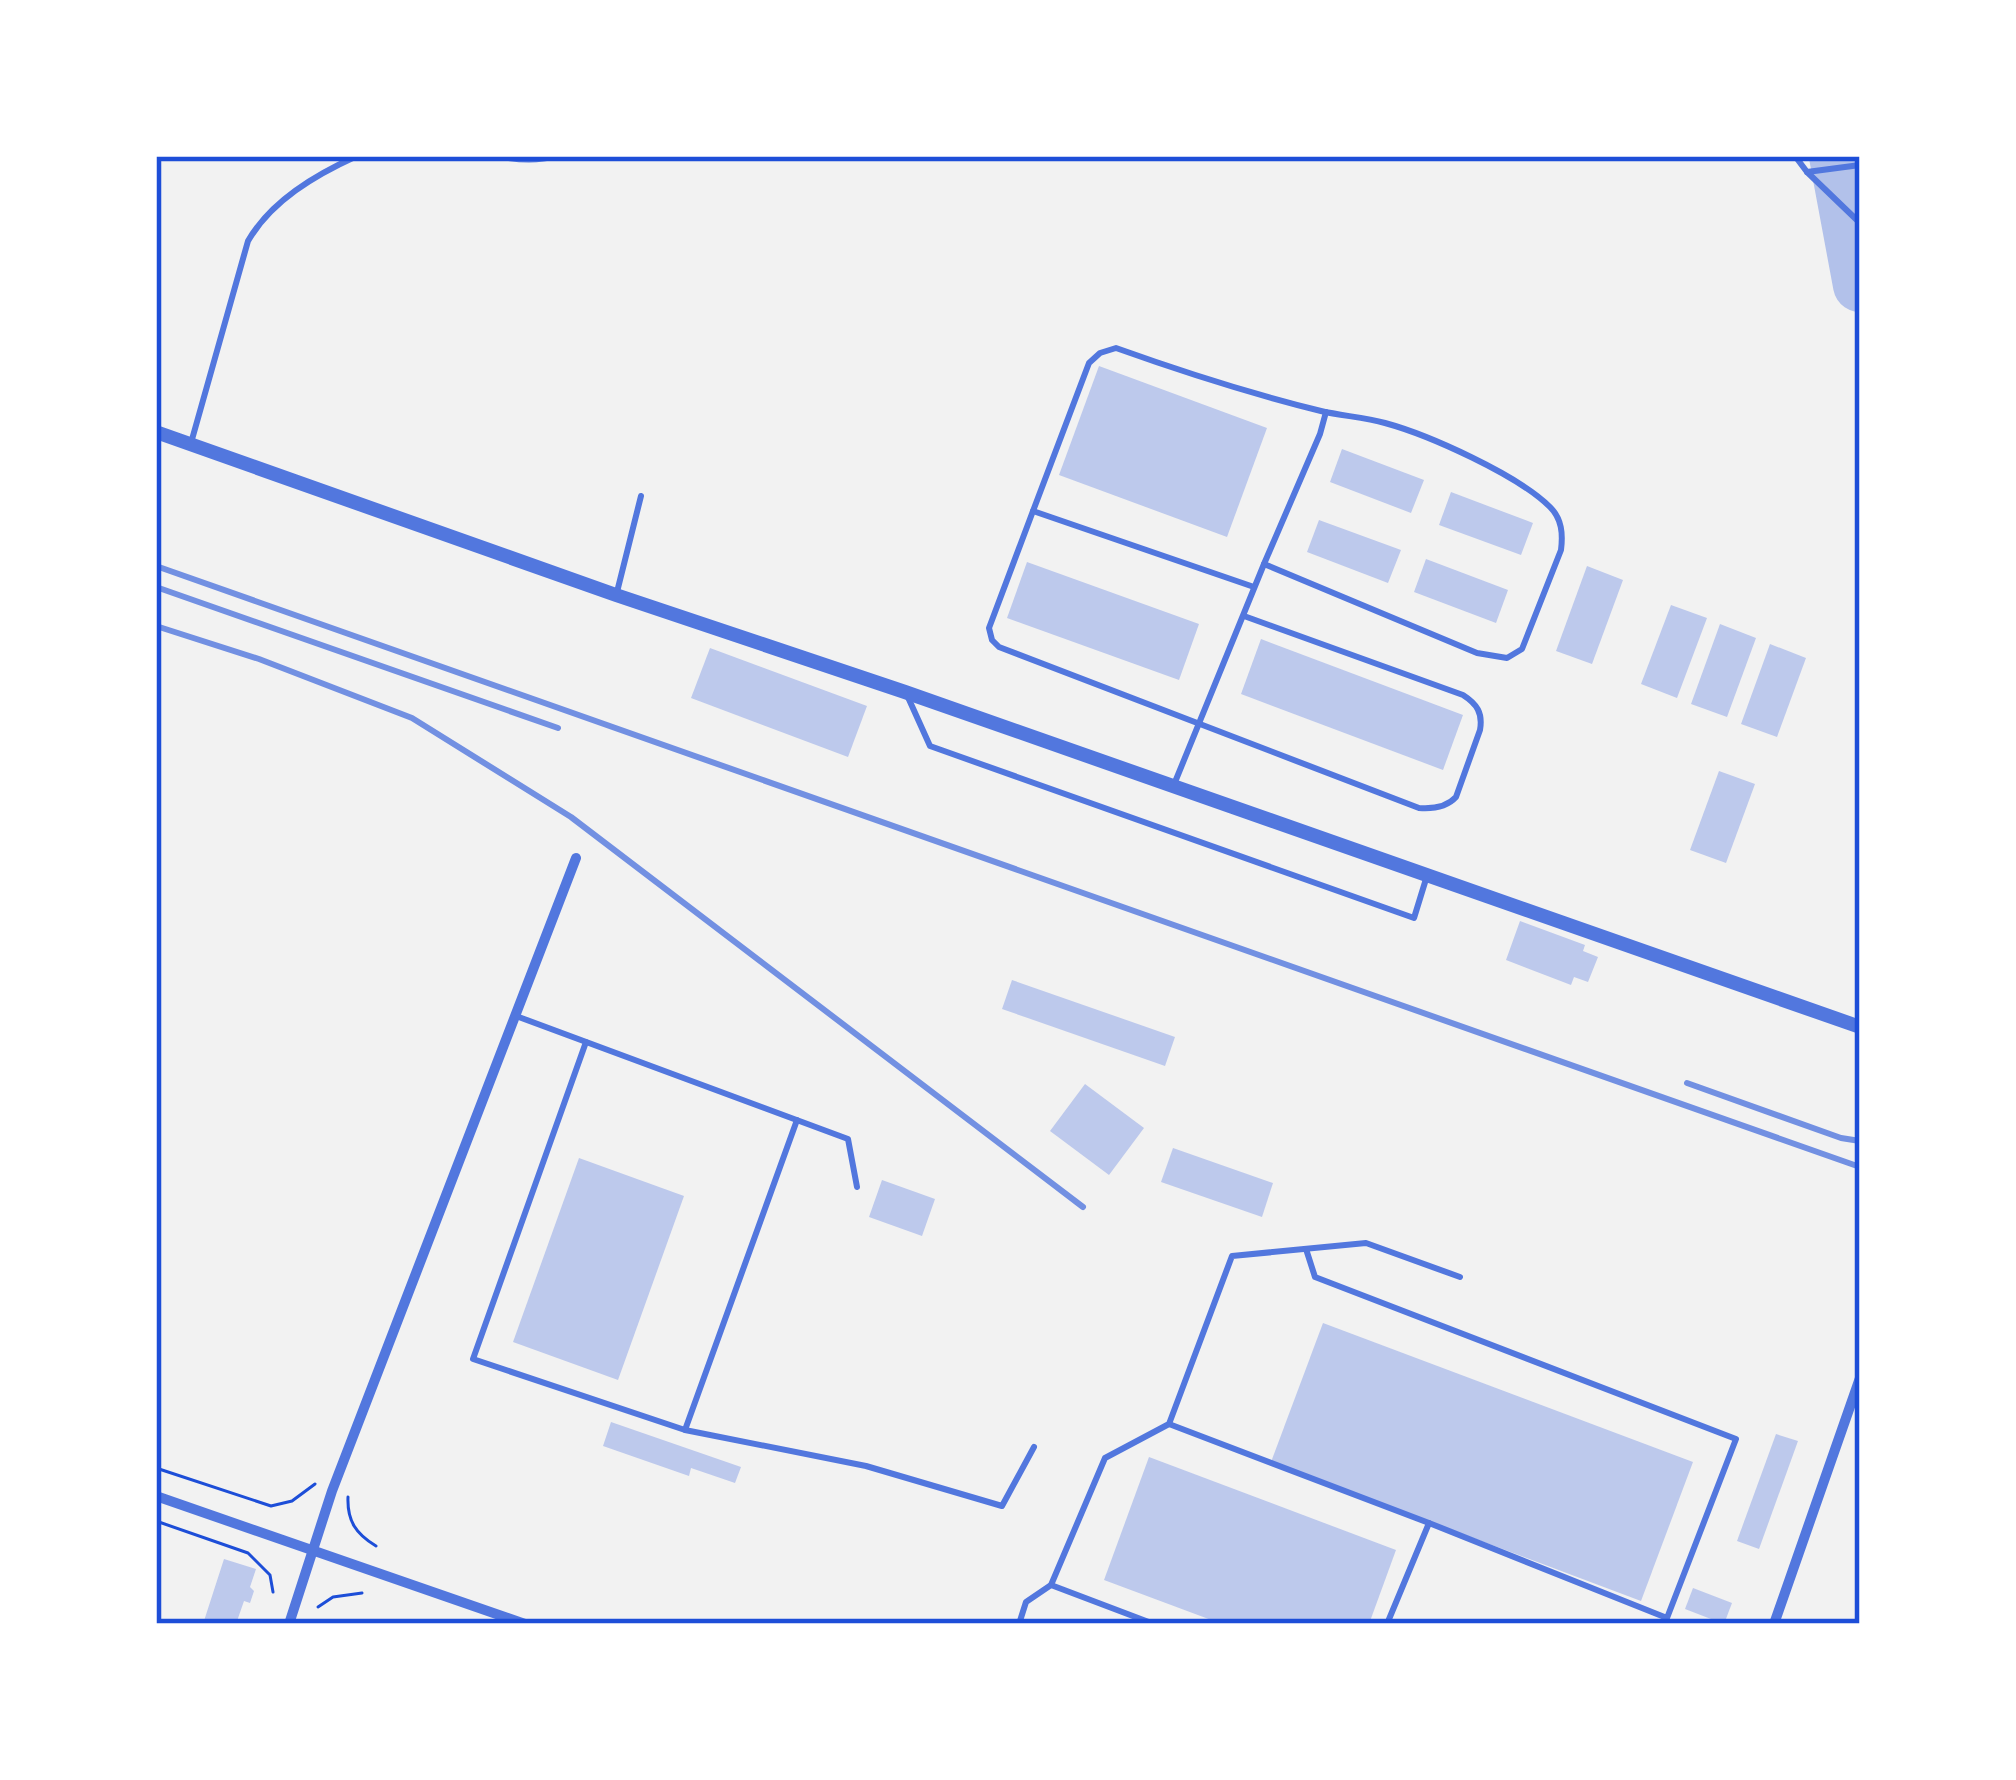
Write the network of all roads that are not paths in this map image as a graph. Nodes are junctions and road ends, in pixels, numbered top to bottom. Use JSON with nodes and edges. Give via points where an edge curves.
{"nodes":[{"id":1,"x":357,"y":156,"type":"edge"},
{"id":2,"x":496,"y":156,"type":"edge"},
{"id":3,"x":556,"y":156,"type":"edge"},
{"id":4,"x":1795,"y":156,"type":"edge"},
{"id":5,"x":1860,"y":165,"type":"edge"},
{"id":6,"x":1807,"y":172,"type":"junction"},
{"id":7,"x":1860,"y":223,"type":"edge"},
{"id":8,"x":1326,"y":412,"type":"junction"},
{"id":9,"x":156,"y":432,"type":"edge"},
{"id":10,"x":191,"y":445,"type":"junction"},
{"id":11,"x":640,"y":496,"type":"dead end"},
{"id":12,"x":1033,"y":512,"type":"junction"},
{"id":13,"x":1264,"y":564,"type":"junction"},
{"id":14,"x":1254,"y":587,"type":"junction"},
{"id":15,"x":616,"y":596,"type":"junction"},
{"id":16,"x":1244,"y":616,"type":"junction"},
{"id":17,"x":905,"y":692,"type":"junction"},
{"id":18,"x":1200,"y":723,"type":"junction"},
{"id":19,"x":1173,"y":787,"type":"junction"},
{"id":20,"x":576,"y":858,"type":"dead end"},
{"id":21,"x":1427,"y":877,"type":"junction"},
{"id":22,"x":516,"y":1016,"type":"junction"},
{"id":23,"x":1860,"y":1027,"type":"edge"},
{"id":24,"x":586,"y":1042,"type":"junction"},
{"id":25,"x":797,"y":1120,"type":"junction"},
{"id":26,"x":857,"y":1187,"type":"dead end"},
{"id":27,"x":1306,"y":1249,"type":"junction"},
{"id":28,"x":1460,"y":1277,"type":"dead end"},
{"id":29,"x":1860,"y":1378,"type":"edge"},
{"id":30,"x":1168,"y":1424,"type":"junction"},
{"id":31,"x":686,"y":1430,"type":"junction"},
{"id":32,"x":1034,"y":1447,"type":"dead end"},
{"id":33,"x":156,"y":1496,"type":"edge"},
{"id":34,"x":1429,"y":1522,"type":"junction"},
{"id":35,"x":311,"y":1549,"type":"junction"},
{"id":36,"x":1051,"y":1585,"type":"junction"},
{"id":37,"x":1151,"y":1623,"type":"edge"},
{"id":38,"x":289,"y":1624,"type":"edge"},
{"id":39,"x":525,"y":1624,"type":"edge"},
{"id":40,"x":1018,"y":1624,"type":"edge"},
{"id":41,"x":1387,"y":1624,"type":"edge"},
{"id":42,"x":1774,"y":1624,"type":"edge"}],
"edges":[{"from":1,"to":10,"type":"lane","via":[[274,206],[254,230]]},
{"from":2,"to":3,"type":"lane"},
{"from":4,"to":6,"type":"lane"},
{"from":5,"to":6,"type":"lane"},
{"from":6,"to":7,"type":"lane"},
{"from":8,"to":12,"type":"lane","via":[[1117,348],[1100,353],[1082,377]]},
{"from":8,"to":13,"type":"lane"},
{"from":8,"to":13,"type":"lane","via":[[1453,448],[1550,507],[1561,525],[1561,550],[1522,649],[1507,658],[1477,652]]},
{"from":9,"to":10,"type":"street"},
{"from":10,"to":15,"type":"street"},
{"from":11,"to":15,"type":"lane"},
{"from":12,"to":14,"type":"lane"},
{"from":12,"to":18,"type":"lane","via":[[989,628],[992,640]]},
{"from":13,"to":14,"type":"lane"},
{"from":14,"to":16,"type":"lane"},
{"from":15,"to":17,"type":"street"},
{"from":16,"to":18,"type":"lane"},
{"from":16,"to":18,"type":"lane","via":[[1474,702],[1480,730],[1456,797],[1419,808]]},
{"from":17,"to":19,"type":"street"},
{"from":17,"to":21,"type":"lane","via":[[929,746],[1393,911],[1414,918]]},
{"from":18,"to":19,"type":"lane"},
{"from":19,"to":21,"type":"street"},
{"from":20,"to":22,"type":"street"},
{"from":21,"to":23,"type":"street"},
{"from":22,"to":24,"type":"lane"},
{"from":22,"to":35,"type":"street"},
{"from":24,"to":25,"type":"lane"},
{"from":24,"to":31,"type":"lane","via":[[473,1359]]},
{"from":25,"to":26,"type":"lane","via":[[848,1139]]},
{"from":25,"to":31,"type":"lane"},
{"from":27,"to":28,"type":"lane","via":[[1366,1243]]},
{"from":27,"to":30,"type":"lane","via":[[1232,1256]]},
{"from":27,"to":34,"type":"lane","via":[[1315,1277],[1736,1439],[1667,1618]]},
{"from":29,"to":42,"type":"street"},
{"from":30,"to":34,"type":"lane"},
{"from":30,"to":36,"type":"lane","via":[[1105,1458]]},
{"from":31,"to":32,"type":"lane","via":[[866,1466],[1002,1505]]},
{"from":33,"to":35,"type":"street"},
{"from":34,"to":41,"type":"lane"},
{"from":35,"to":38,"type":"street"},
{"from":35,"to":39,"type":"street"},
{"from":36,"to":37,"type":"lane"},
{"from":36,"to":40,"type":"lane","via":[[1026,1601]]}]}
